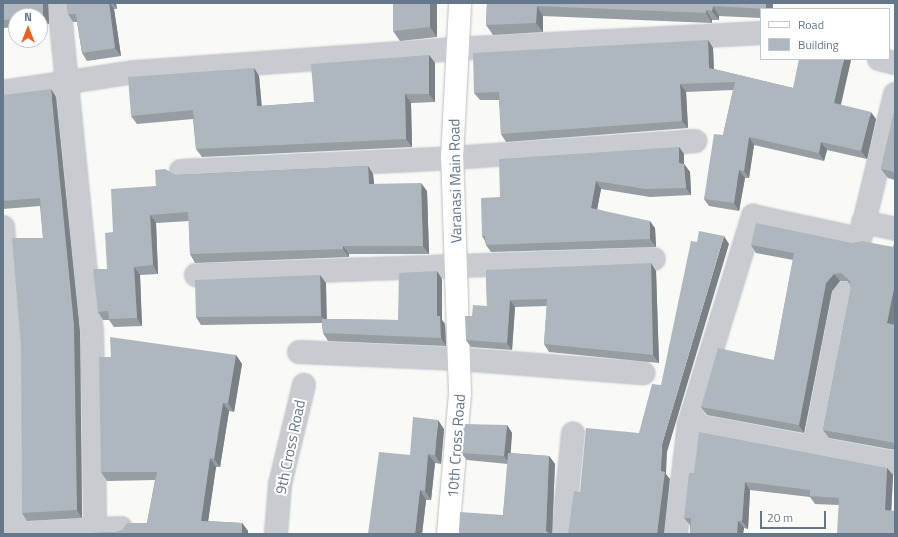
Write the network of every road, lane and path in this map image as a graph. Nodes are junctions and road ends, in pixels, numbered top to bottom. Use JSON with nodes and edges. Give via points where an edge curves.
{"nodes":[{"id":1,"x":59,"y":3,"type":"edge"},
{"id":2,"x":460,"y":3,"type":"edge"},
{"id":3,"x":760,"y":33,"type":"edge"},
{"id":4,"x":456,"y":49,"type":"junction"},
{"id":5,"x":883,"y":60,"type":"edge"},
{"id":6,"x":895,"y":63,"type":"edge"},
{"id":7,"x":66,"y":83,"type":"junction"},
{"id":8,"x":3,"y":92,"type":"edge"},
{"id":9,"x":895,"y":94,"type":"edge"},
{"id":10,"x":695,"y":142,"type":"dead end"},
{"id":11,"x":452,"y":158,"type":"junction"},
{"id":12,"x":180,"y":172,"type":"dead end"},
{"id":13,"x":863,"y":222,"type":"junction"},
{"id":14,"x":3,"y":227,"type":"edge"},
{"id":15,"x":895,"y":229,"type":"edge"},
{"id":16,"x":654,"y":259,"type":"dead end"},
{"id":17,"x":456,"y":266,"type":"junction"},
{"id":18,"x":196,"y":275,"type":"dead end"},
{"id":19,"x":844,"y":293,"type":"dead end"},
{"id":20,"x":299,"y":352,"type":"dead end"},
{"id":21,"x":459,"y":359,"type":"junction"},
{"id":22,"x":643,"y":373,"type":"dead end"},
{"id":23,"x":304,"y":385,"type":"dead end"},
{"id":24,"x":689,"y":424,"type":"junction"},
{"id":25,"x":573,"y":433,"type":"dead end"},
{"id":26,"x":814,"y":448,"type":"junction"},
{"id":27,"x":895,"y":463,"type":"edge"},
{"id":28,"x":121,"y":528,"type":"edge"},
{"id":29,"x":95,"y":529,"type":"junction"},
{"id":30,"x":10,"y":534,"type":"edge"},
{"id":31,"x":16,"y":534,"type":"edge"},
{"id":32,"x":276,"y":534,"type":"edge"},
{"id":33,"x":448,"y":534,"type":"edge"},
{"id":34,"x":563,"y":534,"type":"edge"},
{"id":35,"x":676,"y":534,"type":"edge"}],
"edges":[{"from":1,"to":7,"type":"street"},
{"from":2,"to":4,"type":"street","name":"Varanasi Main Road"},
{"from":3,"to":4,"type":"street"},
{"from":4,"to":7,"type":"street","via":[[136,72]]},
{"from":4,"to":11,"type":"street","name":"Varanasi Main Road"},
{"from":5,"to":6,"type":"street"},
{"from":7,"to":8,"type":"street"},
{"from":7,"to":29,"type":"street","via":[[92,332]]},
{"from":9,"to":13,"type":"street"},
{"from":10,"to":11,"type":"street"},
{"from":11,"to":12,"type":"street"},
{"from":11,"to":17,"type":"street","name":"Varanasi Main Road"},
{"from":13,"to":15,"type":"street"},
{"from":13,"to":24,"type":"street","via":[[860,239],[753,216]]},
{"from":14,"to":31,"type":"street","via":[[14,355]]},
{"from":16,"to":17,"type":"street"},
{"from":17,"to":18,"type":"street"},
{"from":17,"to":21,"type":"street","name":"Varanasi Main Road"},
{"from":19,"to":26,"type":"street"},
{"from":20,"to":21,"type":"street"},
{"from":21,"to":22,"type":"street"},
{"from":21,"to":33,"type":"street","name":"10th Cross Road","via":[[460,411]]},
{"from":23,"to":32,"type":"street","name":"9th Cross Road","via":[[280,484]]},
{"from":24,"to":26,"type":"street"},
{"from":24,"to":35,"type":"street"},
{"from":25,"to":34,"type":"street"},
{"from":26,"to":27,"type":"street"},
{"from":28,"to":29,"type":"street"},
{"from":29,"to":31,"type":"street"},
{"from":30,"to":31,"type":"street"}]}
